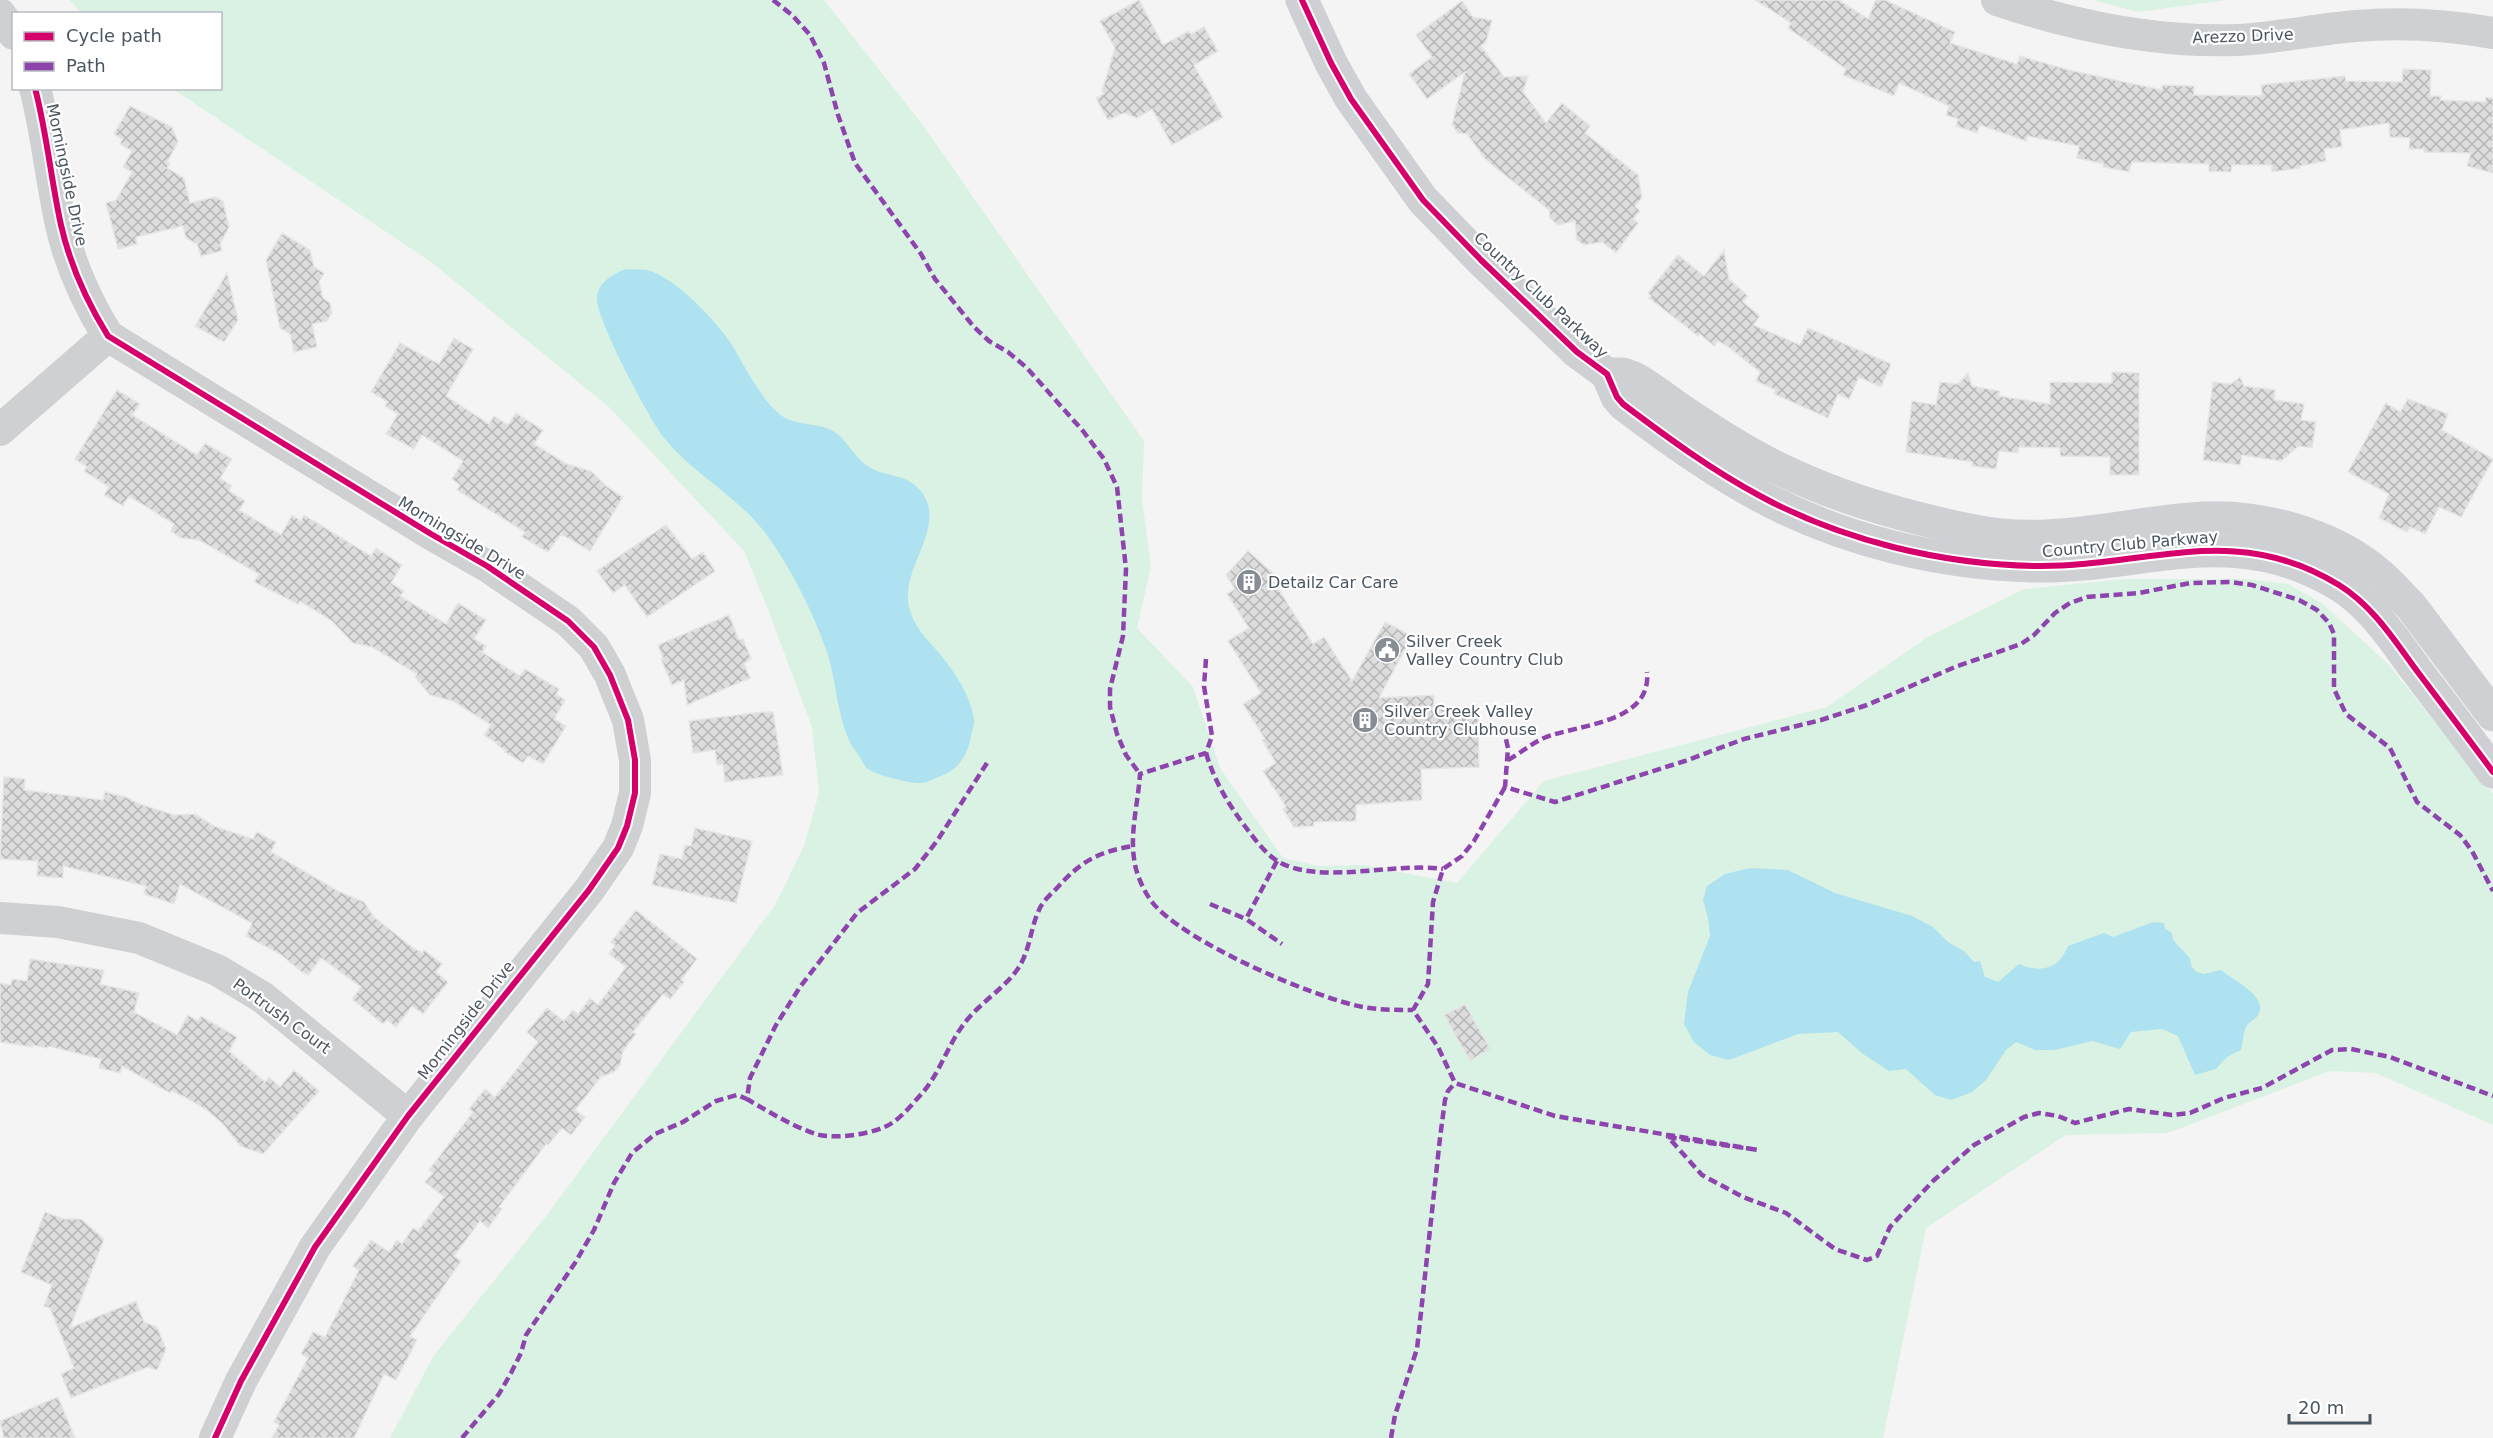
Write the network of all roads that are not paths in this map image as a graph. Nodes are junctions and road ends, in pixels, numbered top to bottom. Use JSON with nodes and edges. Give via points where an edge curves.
{"nodes":[{"id":1,"x":1302,"y":0,"type":"edge"},
{"id":2,"x":1997,"y":0,"type":"edge"},
{"id":3,"x":0,"y":14,"type":"edge"},
{"id":4,"x":12,"y":31,"type":"edge"},
{"id":5,"x":2493,"y":33,"type":"edge"},
{"id":6,"x":35,"y":90,"type":"edge"},
{"id":7,"x":108,"y":336,"type":"junction"},
{"id":8,"x":1607,"y":374,"type":"junction"},
{"id":9,"x":0,"y":430,"type":"edge"},
{"id":10,"x":1848,"y":498,"type":"junction"},
{"id":11,"x":1839,"y":530,"type":"junction"},
{"id":12,"x":2172,"y":536,"type":"junction"},
{"id":13,"x":2411,"y":606,"type":"junction"},
{"id":14,"x":2384,"y":627,"type":"junction"},
{"id":15,"x":2493,"y":715,"type":"edge"},
{"id":16,"x":2493,"y":772,"type":"edge"},
{"id":17,"x":0,"y":918,"type":"edge"},
{"id":18,"x":408,"y":1116,"type":"junction"},
{"id":19,"x":215,"y":1438,"type":"edge"}],
"edges":[{"from":1,"to":8,"type":"street","name":"Country Club Parkway","via":[[1351,99],[1423,200],[1569,344]]},
{"from":2,"to":5,"type":"street","name":"Arezzo Drive","via":[[2045,16],[2141,35],[2191,39],[2239,40],[2355,26],[2414,24]]},
{"from":3,"to":4,"type":"street"},
{"from":6,"to":7,"type":"street","name":"Morningside Drive","via":[[62,226],[79,281]]},
{"from":7,"to":9,"type":"street"},
{"from":7,"to":18,"type":"street","name":"Morningside Drive","via":[[487,566],[560,615],[594,647],[622,703],[633,739],[636,783],[618,848],[589,890]]},
{"from":8,"to":10,"type":"street","name":"Country Club Parkway","via":[[1634,378],[1715,432],[1784,471]]},
{"from":8,"to":11,"type":"street","name":"Country Club Parkway","via":[[1623,404],[1700,459],[1762,497]]},
{"from":10,"to":11,"type":"street"},
{"from":10,"to":12,"type":"street","name":"Country Club Parkway","via":[[1977,531],[2015,535]]},
{"from":11,"to":12,"type":"street","name":"Country Club Parkway","via":[[1935,555],[2012,565],[2113,562]]},
{"from":12,"to":13,"type":"street","name":"Country Club Parkway","via":[[2192,519],[2278,525],[2344,550],[2378,573]]},
{"from":12,"to":14,"type":"street","name":"Country Club Parkway","via":[[2280,559],[2341,586]]},
{"from":13,"to":14,"type":"street"},
{"from":13,"to":15,"type":"street","name":"Country Club Parkway"},
{"from":14,"to":16,"type":"street","name":"Country Club Parkway"},
{"from":17,"to":18,"type":"street","name":"Portrush Court","via":[[28,918],[110,931],[201,962],[262,997]]},
{"from":18,"to":19,"type":"street","name":"Morningside Drive","via":[[315,1247],[241,1381]]}]}
